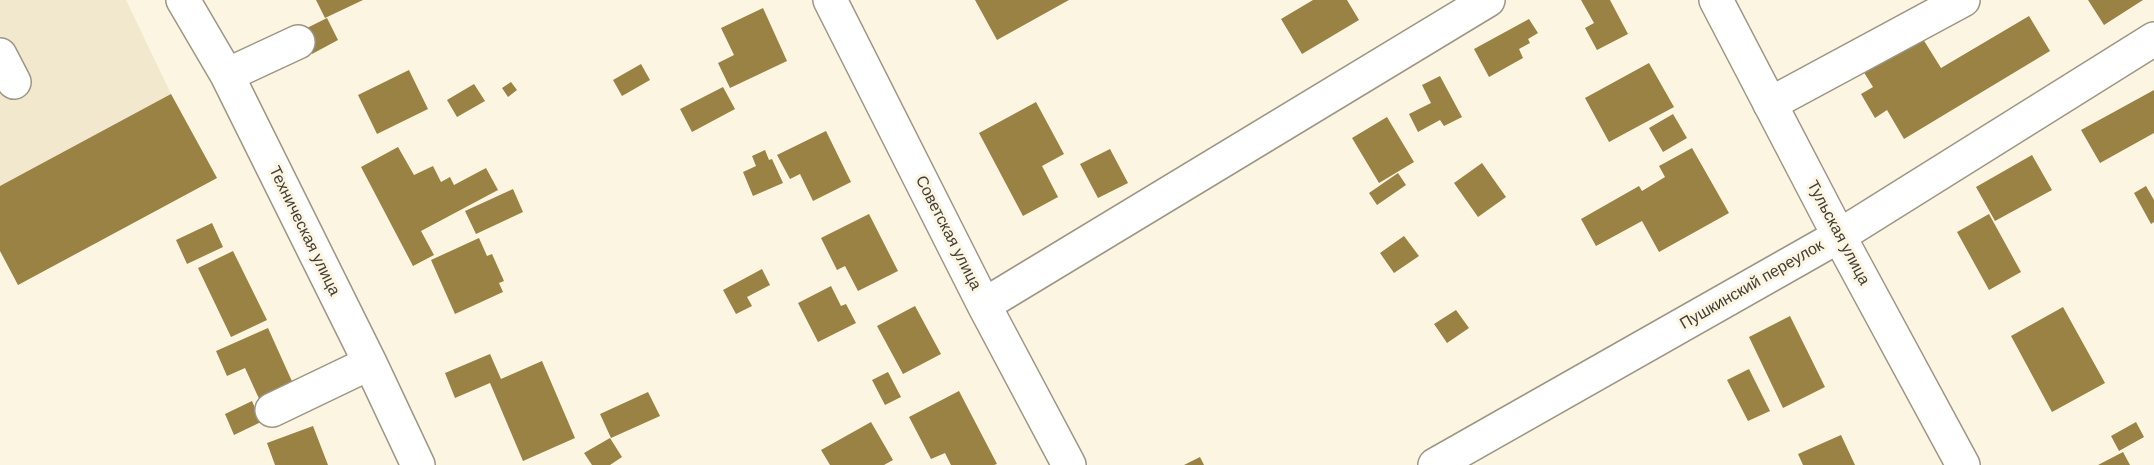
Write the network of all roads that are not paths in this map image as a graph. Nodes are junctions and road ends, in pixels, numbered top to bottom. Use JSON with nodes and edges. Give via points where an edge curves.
{"nodes":[{"id":1,"x":183,"y":0,"type":"edge"},
{"id":2,"x":830,"y":0,"type":"edge"},
{"id":3,"x":1488,"y":0,"type":"edge"},
{"id":4,"x":1716,"y":0,"type":"edge"},
{"id":5,"x":1963,"y":0,"type":"edge"},
{"id":6,"x":2154,"y":39,"type":"edge"},
{"id":7,"x":298,"y":42,"type":"dead end"},
{"id":8,"x":227,"y":75,"type":"junction"},
{"id":9,"x":1770,"y":104,"type":"junction"},
{"id":10,"x":1839,"y":236,"type":"junction"},
{"id":11,"x":984,"y":305,"type":"junction"},
{"id":12,"x":370,"y":363,"type":"junction"},
{"id":13,"x":272,"y":410,"type":"dead end"},
{"id":14,"x":418,"y":465,"type":"edge"},
{"id":15,"x":1069,"y":465,"type":"edge"},
{"id":16,"x":1435,"y":465,"type":"edge"},
{"id":17,"x":1963,"y":465,"type":"edge"}],
"edges":[{"from":1,"to":8,"type":"street","name":"Техническая улица"},
{"from":2,"to":11,"type":"street","name":"Советская улица"},
{"from":3,"to":11,"type":"street"},
{"from":4,"to":9,"type":"street","name":"Тульская улица"},
{"from":5,"to":9,"type":"street"},
{"from":6,"to":10,"type":"street","name":"Пушкинский переулок"},
{"from":7,"to":8,"type":"street"},
{"from":8,"to":12,"type":"street","name":"Техническая улица"},
{"from":9,"to":10,"type":"street","name":"Тульская улица"},
{"from":10,"to":16,"type":"street","name":"Пушкинский переулок"},
{"from":10,"to":17,"type":"street","name":"Тульская улица"},
{"from":11,"to":15,"type":"street","name":"Советская улица"},
{"from":12,"to":13,"type":"street"},
{"from":12,"to":14,"type":"street","name":"Техническая улица"}]}
